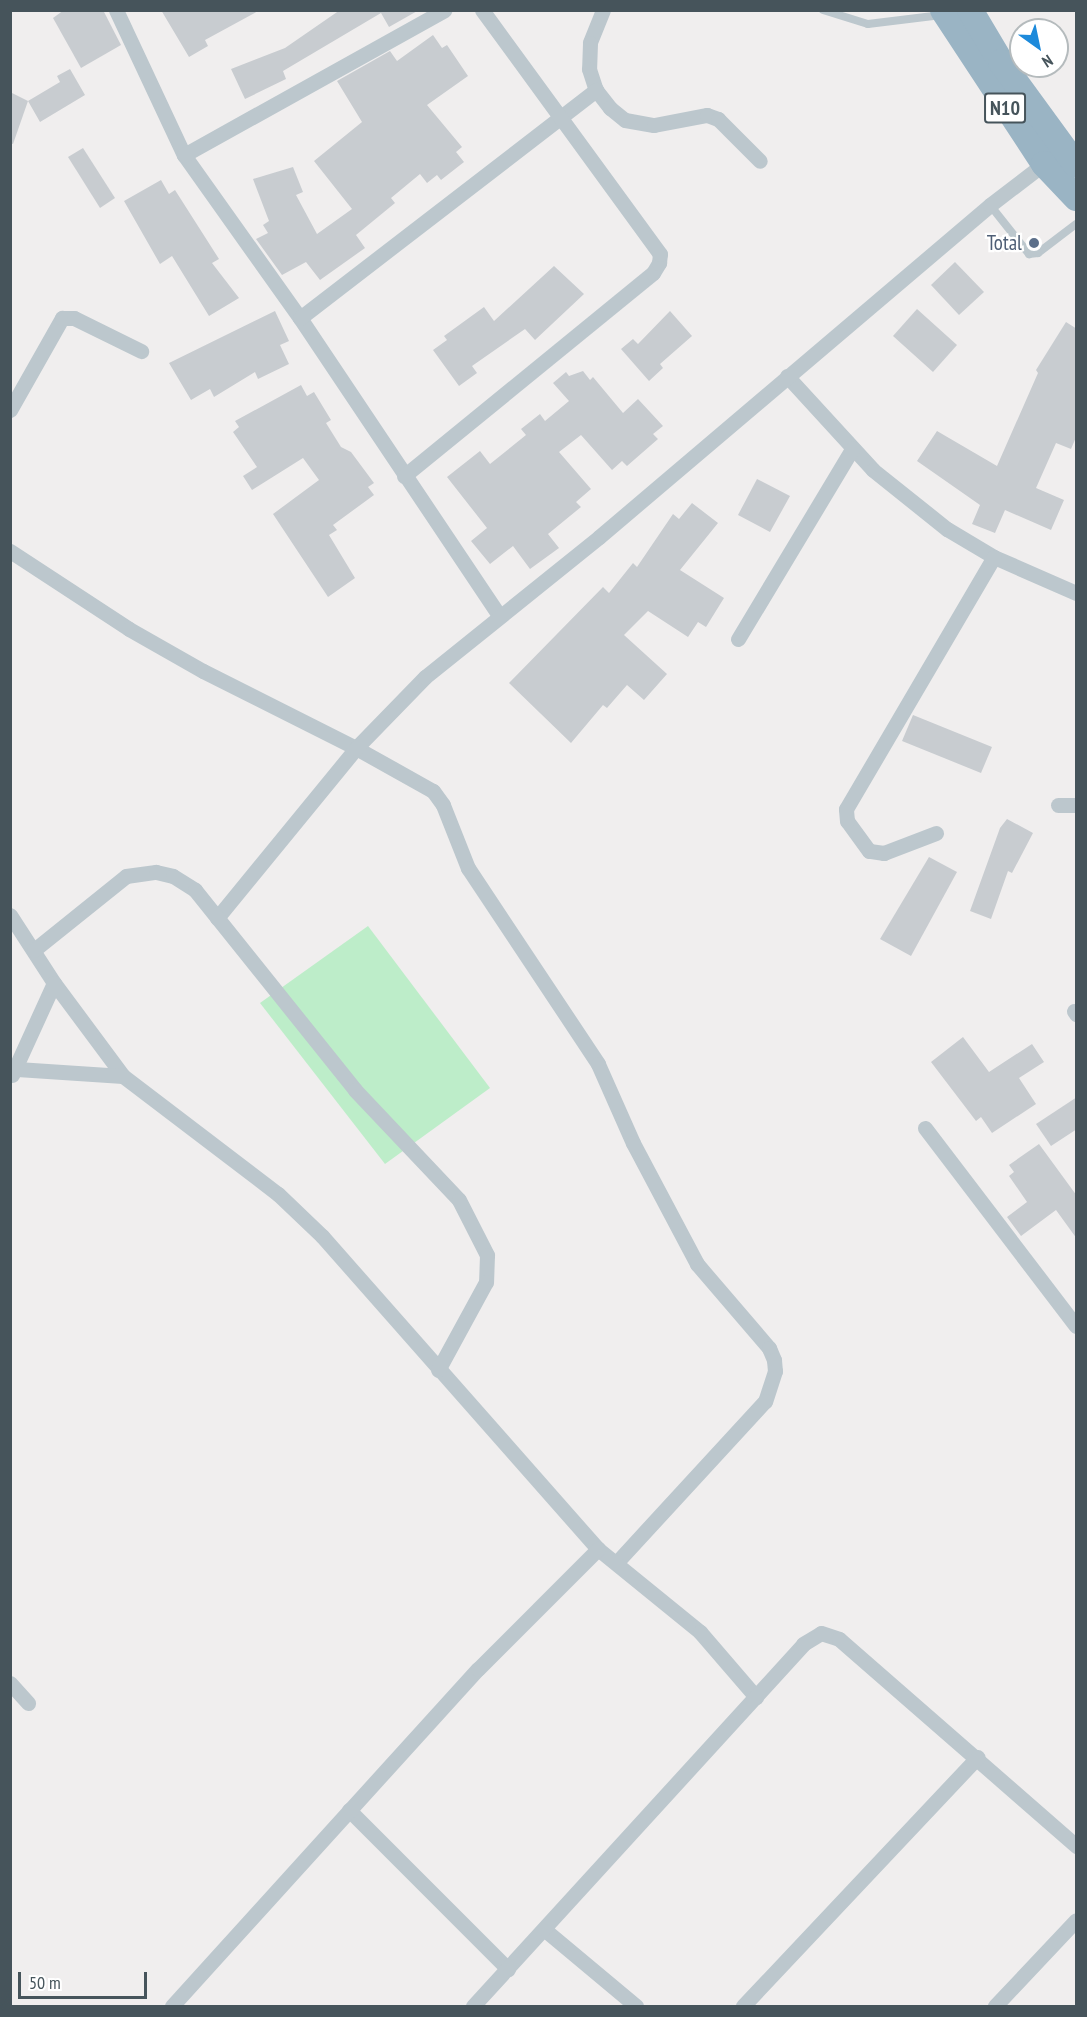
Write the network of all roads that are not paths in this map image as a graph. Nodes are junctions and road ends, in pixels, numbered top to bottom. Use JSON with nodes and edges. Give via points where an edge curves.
{"nodes":[{"id":1,"x":116,"y":10,"type":"edge"},
{"id":2,"x":444,"y":10,"type":"edge"},
{"id":3,"x":482,"y":10,"type":"edge"},
{"id":4,"x":603,"y":10,"type":"edge"},
{"id":5,"x":823,"y":10,"type":"edge"},
{"id":6,"x":970,"y":10,"type":"edge"},
{"id":7,"x":944,"y":12,"type":"edge"},
{"id":8,"x":596,"y":90,"type":"junction"},
{"id":9,"x":559,"y":116,"type":"junction"},
{"id":10,"x":184,"y":156,"type":"junction"},
{"id":11,"x":1070,"y":157,"type":"edge"},
{"id":12,"x":760,"y":161,"type":"dead end"},
{"id":13,"x":1044,"y":164,"type":"junction"},
{"id":14,"x":1077,"y":198,"type":"edge"},
{"id":15,"x":990,"y":205,"type":"junction"},
{"id":16,"x":1077,"y":224,"type":"edge"},
{"id":17,"x":300,"y":318,"type":"junction"},
{"id":18,"x":141,"y":351,"type":"dead end"},
{"id":19,"x":787,"y":376,"type":"junction"},
{"id":20,"x":10,"y":410,"type":"edge"},
{"id":21,"x":852,"y":449,"type":"junction"},
{"id":22,"x":404,"y":476,"type":"junction"},
{"id":23,"x":10,"y":551,"type":"edge"},
{"id":24,"x":994,"y":557,"type":"junction"},
{"id":25,"x":1077,"y":594,"type":"edge"},
{"id":26,"x":499,"y":615,"type":"junction"},
{"id":27,"x":738,"y":639,"type":"dead end"},
{"id":28,"x":356,"y":748,"type":"junction"},
{"id":29,"x":1058,"y":805,"type":"dead end"},
{"id":30,"x":1077,"y":805,"type":"edge"},
{"id":31,"x":936,"y":832,"type":"dead end"},
{"id":32,"x":10,"y":915,"type":"edge"},
{"id":33,"x":217,"y":918,"type":"junction"},
{"id":34,"x":34,"y":950,"type":"junction"},
{"id":35,"x":54,"y":982,"type":"junction"},
{"id":36,"x":14,"y":1072,"type":"edge"},
{"id":37,"x":123,"y":1076,"type":"junction"},
{"id":38,"x":925,"y":1128,"type":"dead end"},
{"id":39,"x":1077,"y":1326,"type":"edge"},
{"id":40,"x":438,"y":1370,"type":"junction"},
{"id":41,"x":598,"y":1549,"type":"junction"},
{"id":42,"x":617,"y":1562,"type":"junction"},
{"id":43,"x":10,"y":1683,"type":"edge"},
{"id":44,"x":756,"y":1697,"type":"junction"},
{"id":45,"x":28,"y":1703,"type":"dead end"},
{"id":46,"x":978,"y":1757,"type":"junction"},
{"id":47,"x":349,"y":1809,"type":"junction"},
{"id":48,"x":1077,"y":1846,"type":"edge"},
{"id":49,"x":1077,"y":1920,"type":"edge"},
{"id":50,"x":545,"y":1930,"type":"junction"},
{"id":51,"x":508,"y":1969,"type":"junction"},
{"id":52,"x":172,"y":2007,"type":"edge"},
{"id":53,"x":473,"y":2007,"type":"edge"},
{"id":54,"x":636,"y":2007,"type":"edge"},
{"id":55,"x":743,"y":2007,"type":"edge"},
{"id":56,"x":995,"y":2007,"type":"edge"}],
"edges":[{"from":1,"to":10,"type":"street"},
{"from":2,"to":10,"type":"street"},
{"from":3,"to":9,"type":"street"},
{"from":4,"to":8,"type":"street","via":[[590,43],[590,69]]},
{"from":5,"to":7,"type":"lane","via":[[868,24]]},
{"from":6,"to":11,"type":"highway","number":"N10","via":[[1001,62]]},
{"from":7,"to":13,"type":"highway","number":"N10"},
{"from":8,"to":9,"type":"street"},
{"from":8,"to":12,"type":"street","via":[[626,120],[654,125],[707,115],[718,119]]},
{"from":9,"to":17,"type":"street"},
{"from":9,"to":22,"type":"street","via":[[660,254],[659,263],[653,273]]},
{"from":10,"to":17,"type":"street"},
{"from":11,"to":13,"type":"street"},
{"from":13,"to":14,"type":"highway","number":"N10"},
{"from":13,"to":15,"type":"street"},
{"from":15,"to":16,"type":"lane","via":[[1029,254],[1038,253]]},
{"from":15,"to":19,"type":"street"},
{"from":17,"to":22,"type":"street"},
{"from":18,"to":20,"type":"street","via":[[74,318],[62,318]]},
{"from":19,"to":21,"type":"street"},
{"from":19,"to":26,"type":"street","via":[[599,537]]},
{"from":21,"to":24,"type":"street","via":[[946,529]]},
{"from":21,"to":27,"type":"street"},
{"from":22,"to":26,"type":"street"},
{"from":23,"to":28,"type":"street","via":[[185,661]]},
{"from":24,"to":25,"type":"street"},
{"from":24,"to":31,"type":"street","via":[[846,809],[847,821],[869,850],[884,853]]},
{"from":26,"to":28,"type":"street","via":[[425,677]]},
{"from":28,"to":33,"type":"street"},
{"from":28,"to":42,"type":"street","via":[[433,791],[443,805],[468,868],[598,1064],[633,1143],[697,1264],[769,1348],[774,1360],[775,1371],[765,1401]]},
{"from":29,"to":30,"type":"street"},
{"from":32,"to":34,"type":"street"},
{"from":33,"to":34,"type":"street","via":[[195,890],[173,876],[141,873],[114,884]]},
{"from":33,"to":40,"type":"street","via":[[355,1090],[445,1182],[459,1200],[487,1255],[486,1282]]},
{"from":34,"to":35,"type":"street"},
{"from":35,"to":36,"type":"street"},
{"from":35,"to":37,"type":"street"},
{"from":36,"to":37,"type":"street"},
{"from":37,"to":40,"type":"street","via":[[278,1194],[322,1236]]},
{"from":38,"to":39,"type":"street"},
{"from":40,"to":41,"type":"street"},
{"from":41,"to":42,"type":"street"},
{"from":41,"to":47,"type":"street","via":[[478,1669]]},
{"from":42,"to":44,"type":"street","via":[[700,1632]]},
{"from":43,"to":45,"type":"street"},
{"from":44,"to":46,"type":"street","via":[[803,1644],[820,1633],[828,1634]]},
{"from":44,"to":50,"type":"street"},
{"from":46,"to":48,"type":"street"},
{"from":46,"to":55,"type":"street"},
{"from":47,"to":51,"type":"street"},
{"from":47,"to":52,"type":"street"},
{"from":49,"to":56,"type":"street"},
{"from":50,"to":51,"type":"street"},
{"from":50,"to":54,"type":"street"},
{"from":51,"to":53,"type":"street"}]}
